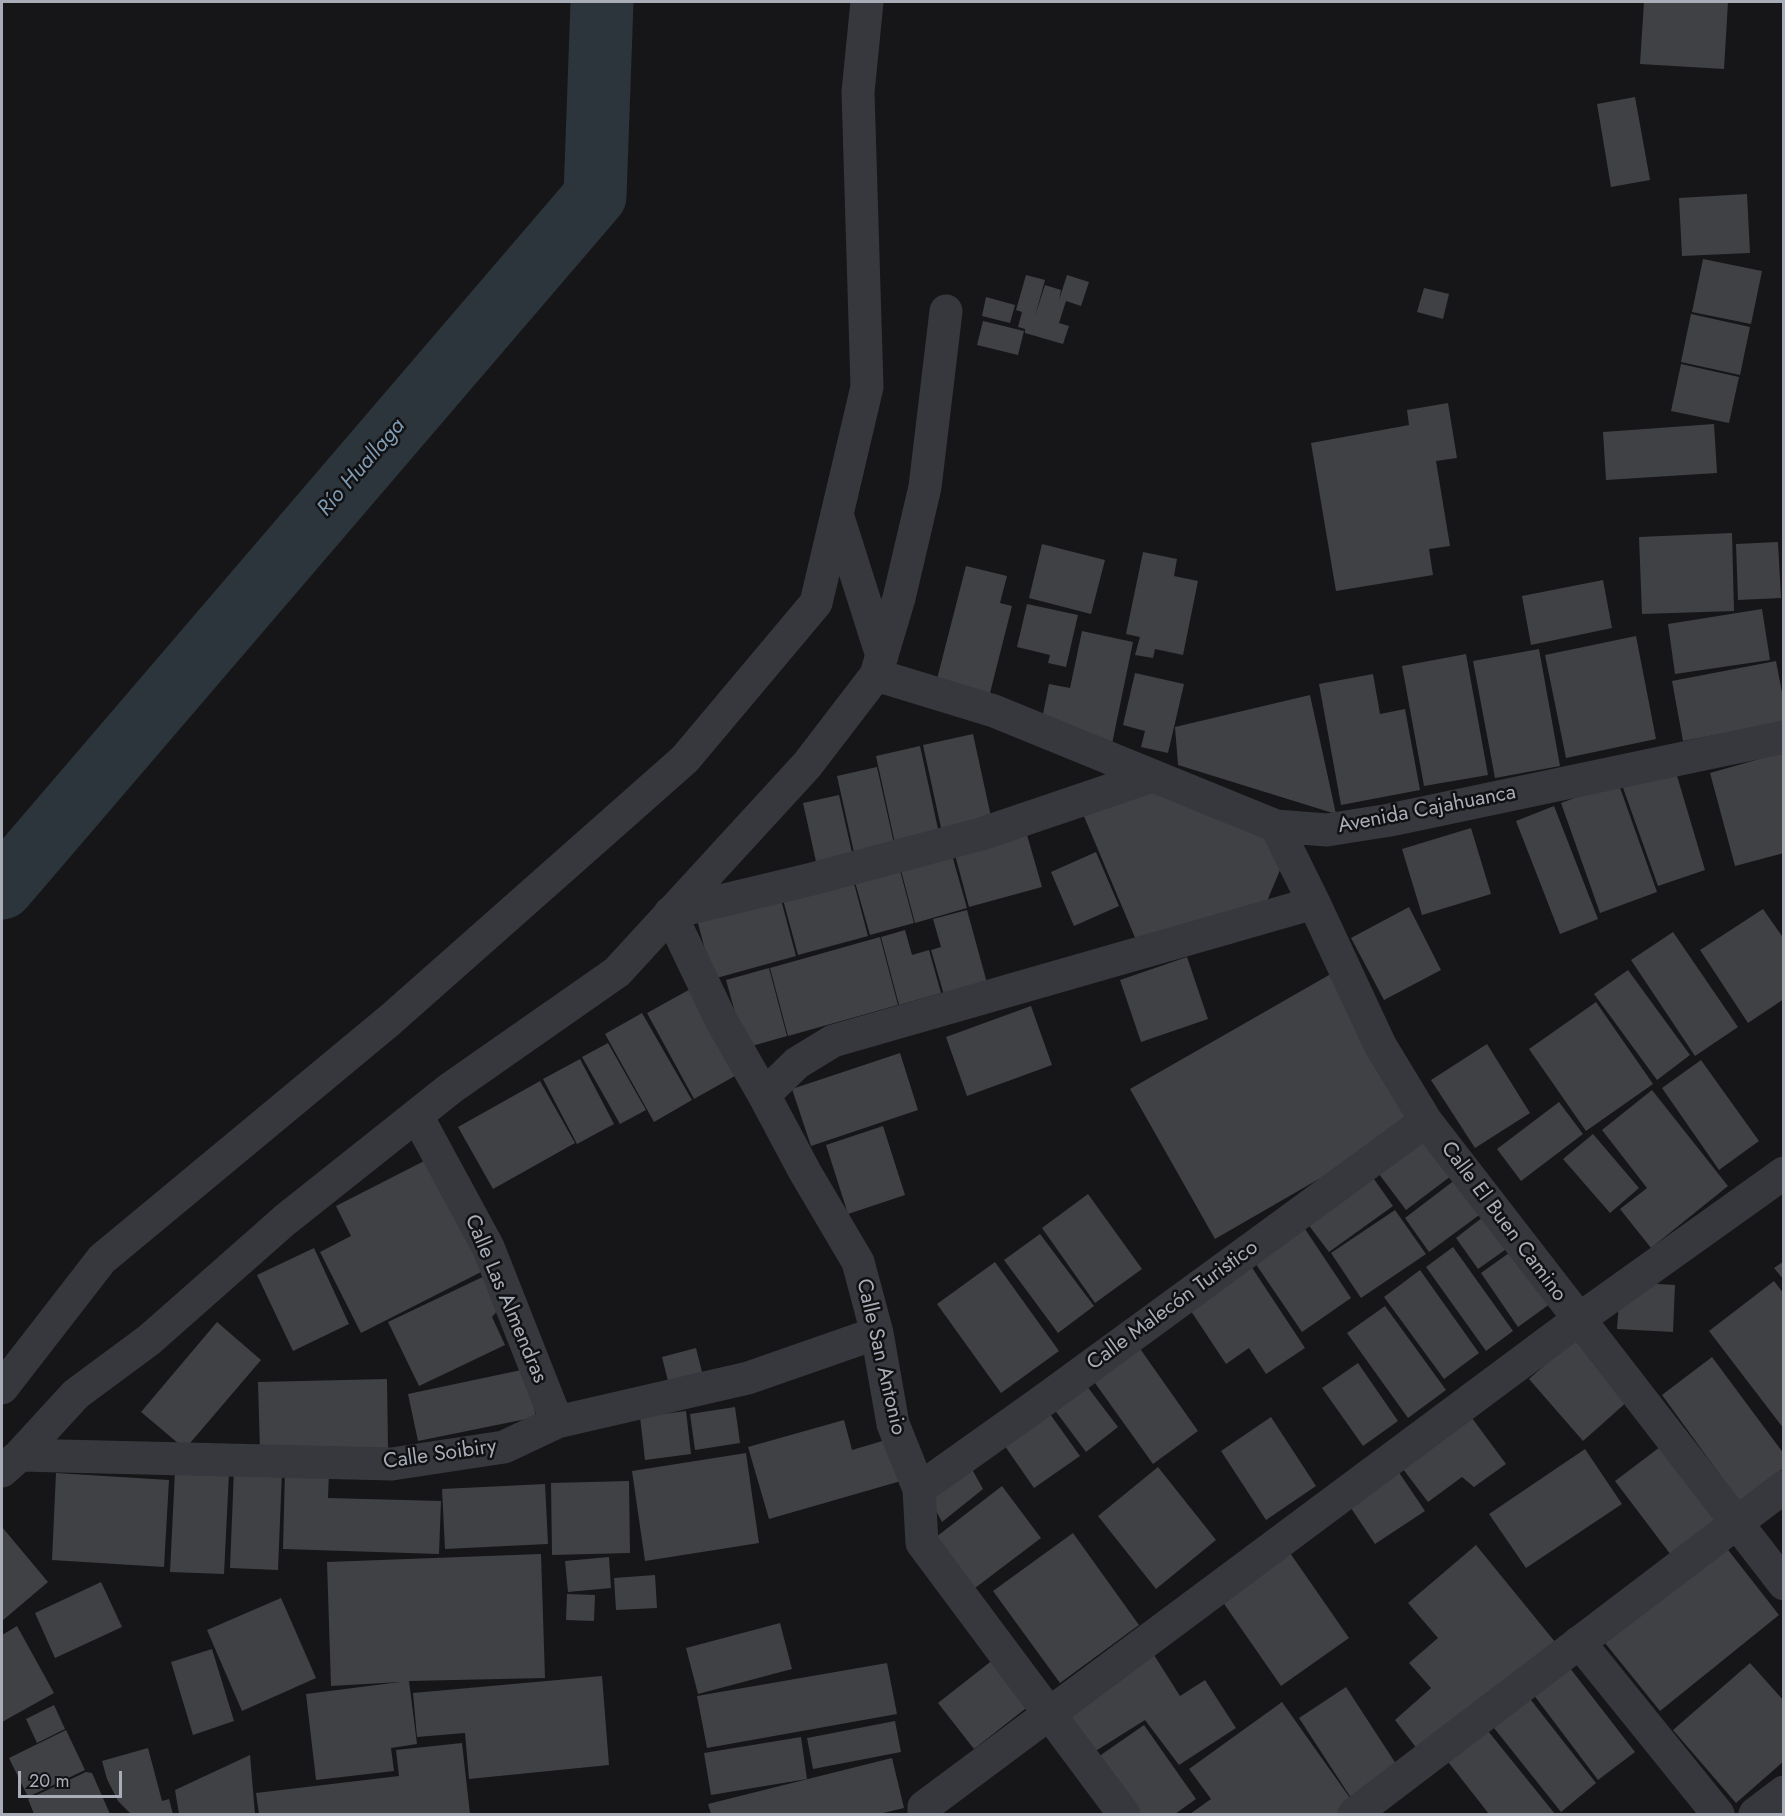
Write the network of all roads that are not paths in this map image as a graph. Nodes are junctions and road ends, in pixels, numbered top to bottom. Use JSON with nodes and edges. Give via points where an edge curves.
{"nodes":[{"id":1,"x":867,"y":2,"type":"edge"},
{"id":2,"x":946,"y":311,"type":"dead end"},
{"id":3,"x":837,"y":514,"type":"junction"},
{"id":4,"x":879,"y":666,"type":"junction"},
{"id":5,"x":1784,"y":737,"type":"edge"},
{"id":6,"x":1152,"y":776,"type":"junction"},
{"id":7,"x":1276,"y":826,"type":"junction"},
{"id":8,"x":1314,"y":903,"type":"junction"},
{"id":9,"x":670,"y":913,"type":"junction"},
{"id":10,"x":764,"y":1095,"type":"junction"},
{"id":11,"x":417,"y":1116,"type":"junction"},
{"id":12,"x":1426,"y":1121,"type":"junction"},
{"id":13,"x":1784,"y":1173,"type":"edge"},
{"id":14,"x":1578,"y":1320,"type":"junction"},
{"id":15,"x":877,"y":1333,"type":"junction"},
{"id":16,"x":2,"y":1388,"type":"edge"},
{"id":17,"x":557,"y":1422,"type":"junction"},
{"id":18,"x":11,"y":1463,"type":"edge"},
{"id":19,"x":1784,"y":1486,"type":"edge"},
{"id":20,"x":919,"y":1489,"type":"junction"},
{"id":21,"x":1735,"y":1524,"type":"junction"},
{"id":22,"x":1784,"y":1584,"type":"edge"},
{"id":23,"x":1579,"y":1642,"type":"junction"},
{"id":24,"x":1048,"y":1714,"type":"junction"},
{"id":25,"x":1784,"y":1792,"type":"edge"},
{"id":26,"x":924,"y":1811,"type":"edge"},
{"id":27,"x":1124,"y":1815,"type":"edge"},
{"id":28,"x":1354,"y":1815,"type":"edge"},
{"id":29,"x":1718,"y":1815,"type":"edge"},
{"id":30,"x":1755,"y":1815,"type":"edge"}],
"edges":[{"from":1,"to":3,"type":"street","via":[[858,92],[867,387]]},
{"from":2,"to":4,"type":"street","via":[[925,487]]},
{"from":3,"to":4,"type":"street"},
{"from":3,"to":16,"type":"street","via":[[816,603],[685,759],[390,1020],[102,1259]]},
{"from":4,"to":6,"type":"street","name":"Avenida Cajahuanca"},
{"from":4,"to":9,"type":"street","via":[[807,765]]},
{"from":5,"to":7,"type":"street","name":"Avenida Cajahuanca","via":[[1390,820],[1327,830]]},
{"from":6,"to":7,"type":"street","name":"Avenida Cajahuanca"},
{"from":6,"to":9,"type":"street","via":[[981,834]]},
{"from":7,"to":8,"type":"street","name":"Calle El Buen Camino"},
{"from":8,"to":10,"type":"street","via":[[833,1041],[797,1063]]},
{"from":8,"to":12,"type":"street","name":"Calle El Buen Camino","via":[[1380,1045]]},
{"from":9,"to":10,"type":"street","name":"Calle San Antonio","via":[[721,1020]]},
{"from":9,"to":11,"type":"street","via":[[617,972]]},
{"from":10,"to":15,"type":"street","name":"Calle San Antonio","via":[[858,1263]]},
{"from":11,"to":17,"type":"street","name":"Calle Las Almendras","via":[[488,1247]]},
{"from":11,"to":18,"type":"street","via":[[285,1220],[149,1340],[76,1394]]},
{"from":12,"to":14,"type":"street","name":"Calle El Buen Camino"},
{"from":12,"to":20,"type":"street","name":"Calle Malecón Turistico"},
{"from":13,"to":14,"type":"street"},
{"from":14,"to":21,"type":"street","name":"Calle El Buen Camino"},
{"from":14,"to":24,"type":"street"},
{"from":15,"to":17,"type":"street","name":"Calle Soibiry","via":[[748,1378]]},
{"from":15,"to":20,"type":"street","name":"Calle San Antonio","via":[[893,1424]]},
{"from":17,"to":18,"type":"street","name":"Calle Soibiry","via":[[504,1448],[392,1464]]},
{"from":19,"to":21,"type":"street"},
{"from":20,"to":24,"type":"street","name":"Calle San Antonio","via":[[922,1543]]},
{"from":21,"to":22,"type":"street","name":"Calle El Buen Camino"},
{"from":21,"to":23,"type":"street"},
{"from":23,"to":28,"type":"street"},
{"from":23,"to":29,"type":"street"},
{"from":24,"to":26,"type":"street"},
{"from":24,"to":27,"type":"street","name":"Calle San Antonio"},
{"from":25,"to":30,"type":"street"}]}
